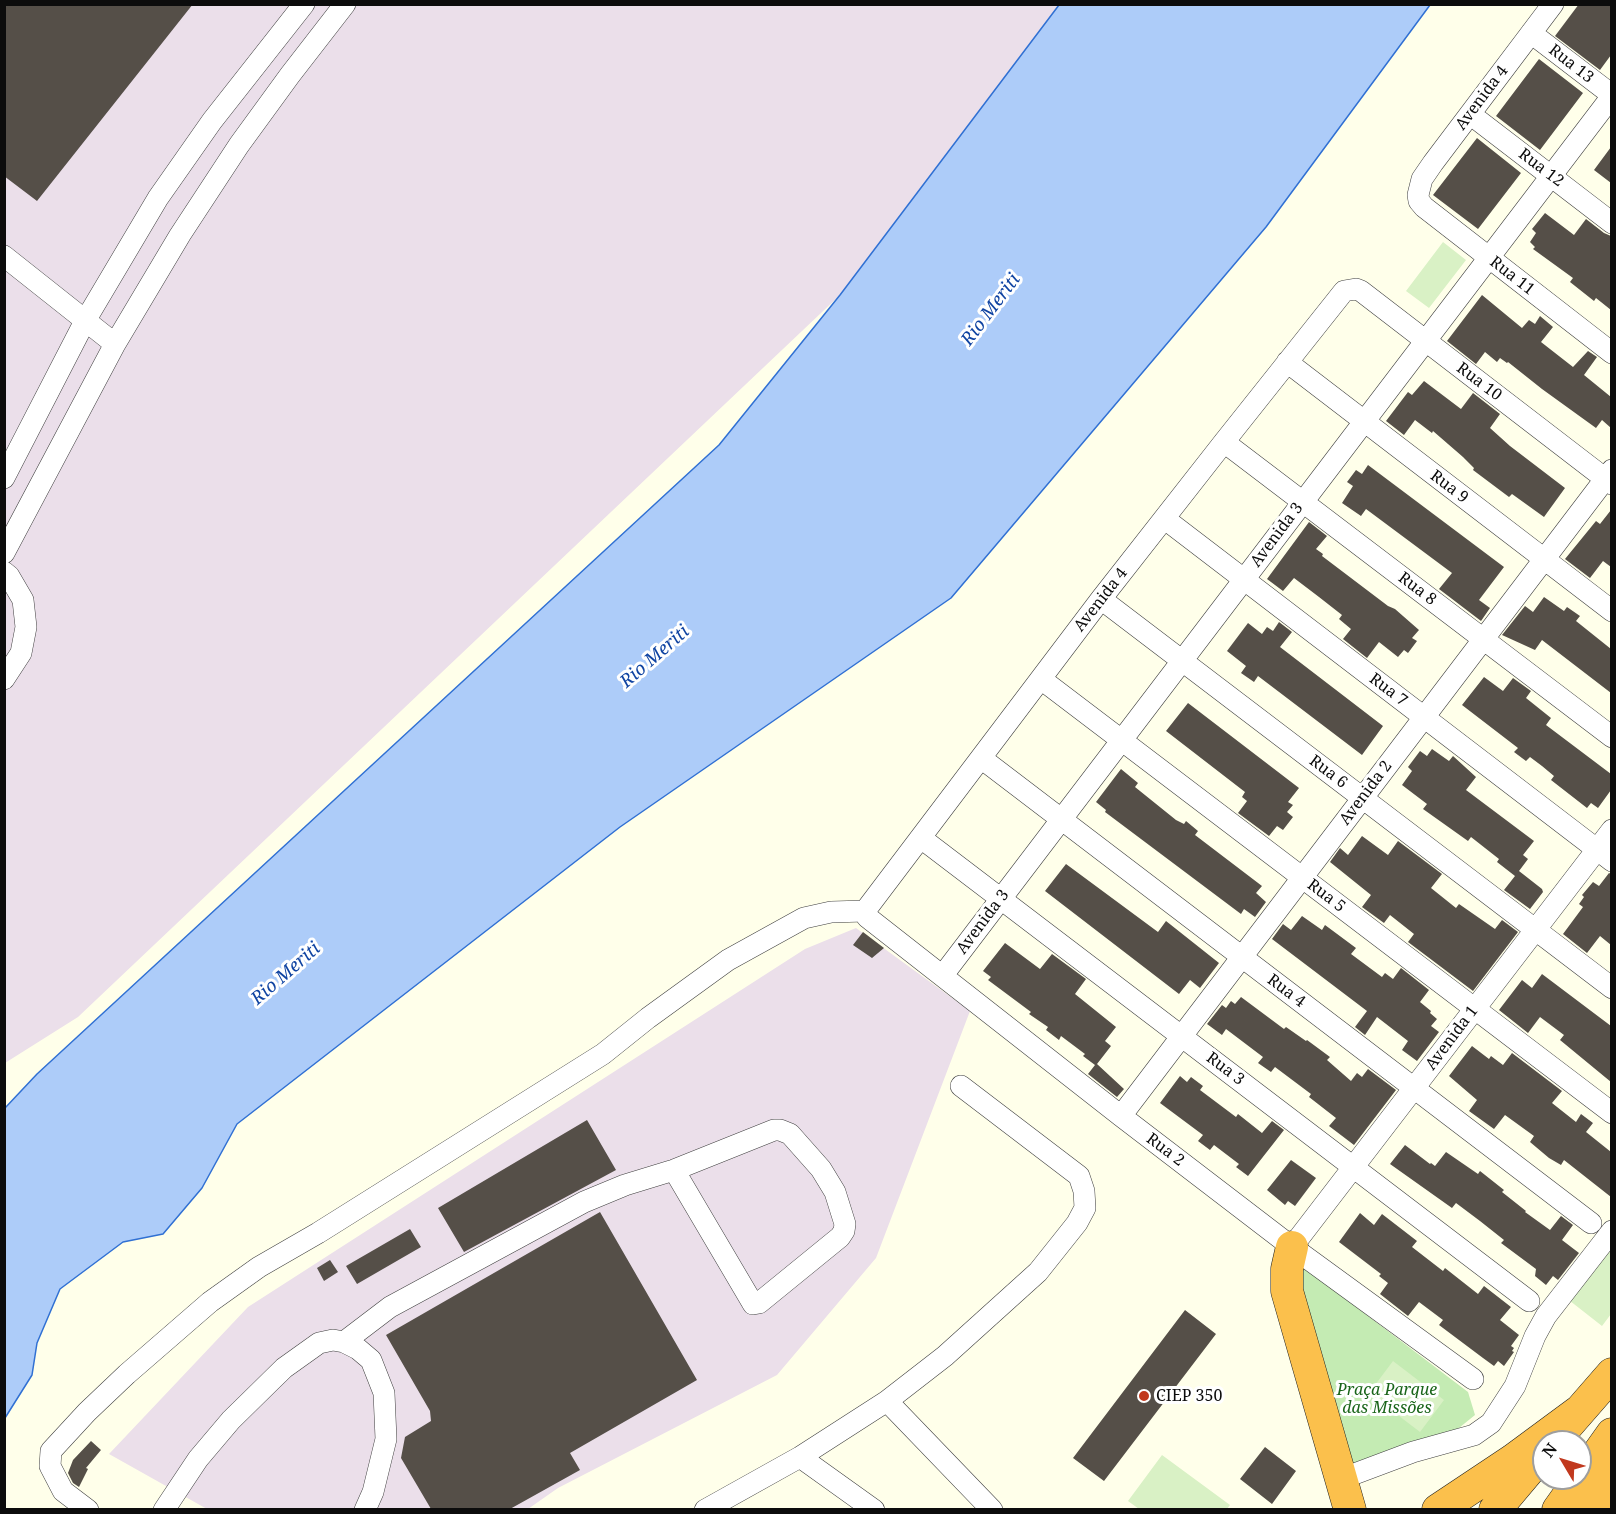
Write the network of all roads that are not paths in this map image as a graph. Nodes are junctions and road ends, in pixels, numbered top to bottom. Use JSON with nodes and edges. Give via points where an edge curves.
{"nodes":[{"id":1,"x":304,"y":4,"type":"edge"},
{"id":2,"x":345,"y":4,"type":"edge"},
{"id":3,"x":1553,"y":4,"type":"edge"},
{"id":4,"x":1531,"y":33,"type":"junction"},
{"id":5,"x":1611,"y":96,"type":"edge"},
{"id":6,"x":1470,"y":114,"type":"junction"},
{"id":7,"x":1551,"y":176,"type":"junction"},
{"id":8,"x":1418,"y":195,"type":"joint"},
{"id":9,"x":1611,"y":223,"type":"edge"},
{"id":10,"x":4,"y":256,"type":"edge"},
{"id":11,"x":1489,"y":258,"type":"junction"},
{"id":12,"x":1344,"y":291,"type":"joint"},
{"id":13,"x":85,"y":321,"type":"junction"},
{"id":14,"x":1425,"y":341,"type":"junction"},
{"id":15,"x":115,"y":344,"type":"junction"},
{"id":16,"x":1611,"y":353,"type":"edge"},
{"id":17,"x":1287,"y":362,"type":"junction"},
{"id":18,"x":1364,"y":421,"type":"junction"},
{"id":19,"x":1224,"y":442,"type":"junction"},
{"id":20,"x":4,"y":478,"type":"edge"},
{"id":21,"x":1609,"y":478,"type":"edge"},
{"id":22,"x":1303,"y":502,"type":"junction"},
{"id":23,"x":1165,"y":519,"type":"junction"},
{"id":24,"x":4,"y":553,"type":"edge"},
{"id":25,"x":1544,"y":559,"type":"junction"},
{"id":26,"x":4,"y":572,"type":"edge"},
{"id":27,"x":1244,"y":580,"type":"junction"},
{"id":28,"x":1101,"y":599,"type":"junction"},
{"id":29,"x":1611,"y":611,"type":"edge"},
{"id":30,"x":1483,"y":639,"type":"junction"},
{"id":31,"x":1182,"y":661,"type":"junction"},
{"id":32,"x":4,"y":679,"type":"edge"},
{"id":33,"x":1041,"y":679,"type":"junction"},
{"id":34,"x":1424,"y":717,"type":"junction"},
{"id":35,"x":1611,"y":736,"type":"edge"},
{"id":36,"x":1121,"y":741,"type":"junction"},
{"id":37,"x":981,"y":758,"type":"junction"},
{"id":38,"x":1362,"y":798,"type":"junction"},
{"id":39,"x":1061,"y":819,"type":"junction"},
{"id":40,"x":1611,"y":830,"type":"edge"},
{"id":41,"x":921,"y":838,"type":"junction"},
{"id":42,"x":1604,"y":856,"type":"edge"},
{"id":43,"x":1302,"y":878,"type":"junction"},
{"id":44,"x":1001,"y":898,"type":"junction"},
{"id":45,"x":865,"y":912,"type":"junction"},
{"id":46,"x":1535,"y":930,"type":"junction"},
{"id":47,"x":1242,"y":957,"type":"junction"},
{"id":48,"x":943,"y":975,"type":"junction"},
{"id":49,"x":1611,"y":988,"type":"edge"},
{"id":50,"x":1475,"y":1009,"type":"junction"},
{"id":51,"x":1182,"y":1036,"type":"junction"},
{"id":52,"x":961,"y":1086,"type":"dead end"},
{"id":53,"x":1414,"y":1088,"type":"junction"},
{"id":54,"x":1611,"y":1113,"type":"edge"},
{"id":55,"x":1121,"y":1116,"type":"junction"},
{"id":56,"x":1353,"y":1167,"type":"junction"},
{"id":57,"x":674,"y":1170,"type":"junction"},
{"id":58,"x":1592,"y":1222,"type":"dead end"},
{"id":59,"x":1611,"y":1231,"type":"edge"},
{"id":60,"x":1292,"y":1246,"type":"junction"},
{"id":61,"x":1529,"y":1301,"type":"dead end"},
{"id":62,"x":344,"y":1342,"type":"junction"},
{"id":63,"x":1611,"y":1374,"type":"edge"},
{"id":64,"x":1473,"y":1379,"type":"dead end"},
{"id":65,"x":887,"y":1401,"type":"junction"},
{"id":66,"x":1578,"y":1412,"type":"junction"},
{"id":67,"x":1563,"y":1430,"type":"edge"},
{"id":68,"x":1611,"y":1434,"type":"edge"},
{"id":69,"x":800,"y":1457,"type":"junction"},
{"id":70,"x":1532,"y":1466,"type":"edge"},
{"id":71,"x":1341,"y":1479,"type":"junction"},
{"id":72,"x":1611,"y":1480,"type":"edge"},
{"id":73,"x":88,"y":1509,"type":"edge"},
{"id":74,"x":164,"y":1509,"type":"edge"},
{"id":75,"x":365,"y":1509,"type":"edge"},
{"id":76,"x":705,"y":1509,"type":"edge"},
{"id":77,"x":874,"y":1509,"type":"edge"},
{"id":78,"x":992,"y":1509,"type":"edge"},
{"id":79,"x":1350,"y":1509,"type":"edge"},
{"id":80,"x":1438,"y":1509,"type":"edge"},
{"id":81,"x":1495,"y":1509,"type":"edge"},
{"id":82,"x":1558,"y":1509,"type":"edge"},
{"id":83,"x":1591,"y":1509,"type":"edge"}],
"edges":[{"from":1,"to":13,"type":"street","via":[[212,121],[158,198]]},
{"from":2,"to":15,"type":"street","via":[[239,145]]},
{"from":3,"to":4,"type":"street","name":"Avenida 4"},
{"from":4,"to":5,"type":"street","name":"Rua 13"},
{"from":4,"to":6,"type":"street","name":"Avenida 4"},
{"from":5,"to":7,"type":"street","name":"Avenida 3"},
{"from":6,"to":7,"type":"street","name":"Rua 12"},
{"from":6,"to":8,"type":"street","name":"Avenida 4","via":[[1422,179]]},
{"from":7,"to":9,"type":"street","name":"Rua 12"},
{"from":7,"to":11,"type":"street","name":"Avenida 3"},
{"from":8,"to":11,"type":"street","name":"Rua 11","via":[[1424,207]]},
{"from":10,"to":13,"type":"street"},
{"from":11,"to":14,"type":"street","name":"Avenida 3"},
{"from":11,"to":16,"type":"street","name":"Rua 11"},
{"from":12,"to":14,"type":"street","name":"Rua 10","via":[[1361,291]]},
{"from":12,"to":17,"type":"street","name":"Avenida 4"},
{"from":13,"to":15,"type":"street"},
{"from":13,"to":20,"type":"street"},
{"from":14,"to":18,"type":"street","name":"Avenida 3"},
{"from":14,"to":21,"type":"street","name":"Rua 10"},
{"from":15,"to":24,"type":"street"},
{"from":17,"to":18,"type":"street","name":"Rua 9"},
{"from":17,"to":19,"type":"street","name":"Avenida 4"},
{"from":18,"to":22,"type":"street","name":"Avenida 3"},
{"from":18,"to":25,"type":"street","name":"Rua 9"},
{"from":19,"to":22,"type":"street","name":"Rua 8"},
{"from":19,"to":23,"type":"street","name":"Avenida 4"},
{"from":21,"to":25,"type":"street","name":"Avenida 2"},
{"from":22,"to":27,"type":"street","name":"Avenida 3"},
{"from":22,"to":30,"type":"street","name":"Rua 8"},
{"from":23,"to":27,"type":"street","name":"Rua 7"},
{"from":23,"to":28,"type":"street","name":"Avenida 4"},
{"from":25,"to":29,"type":"street","name":"Rua 9"},
{"from":25,"to":30,"type":"street","name":"Avenida 2"},
{"from":26,"to":32,"type":"street","via":[[22,600],[27,627],[21,653]]},
{"from":27,"to":31,"type":"street","name":"Avenida 3"},
{"from":27,"to":34,"type":"street","name":"Rua 7"},
{"from":28,"to":31,"type":"street","name":"Rua 6"},
{"from":28,"to":33,"type":"street","name":"Avenida 4"},
{"from":30,"to":34,"type":"street","name":"Avenida 2"},
{"from":30,"to":35,"type":"street","name":"Rua 8"},
{"from":31,"to":36,"type":"street","name":"Avenida 3"},
{"from":31,"to":38,"type":"street","name":"Rua 6"},
{"from":33,"to":36,"type":"street","name":"Rua 5"},
{"from":33,"to":37,"type":"street","name":"Avenida 4"},
{"from":34,"to":38,"type":"street","name":"Avenida 2"},
{"from":34,"to":42,"type":"street","name":"Rua 7"},
{"from":36,"to":39,"type":"street","name":"Avenida 3"},
{"from":36,"to":43,"type":"street","name":"Rua 5"},
{"from":37,"to":39,"type":"street","name":"Rua 4"},
{"from":37,"to":41,"type":"street","name":"Avenida 4"},
{"from":38,"to":43,"type":"street","name":"Avenida 2"},
{"from":38,"to":46,"type":"street","name":"Rua 6"},
{"from":39,"to":44,"type":"street","name":"Avenida 3"},
{"from":39,"to":47,"type":"street","name":"Rua 4"},
{"from":40,"to":42,"type":"street","name":"Avenida 1"},
{"from":41,"to":44,"type":"street","name":"Rua 3"},
{"from":41,"to":45,"type":"street","name":"Avenida 4"},
{"from":42,"to":46,"type":"street","name":"Avenida 1"},
{"from":43,"to":47,"type":"street","name":"Avenida 2"},
{"from":43,"to":50,"type":"street","name":"Rua 5"},
{"from":44,"to":48,"type":"street","name":"Avenida 3"},
{"from":44,"to":51,"type":"street","name":"Rua 3"},
{"from":45,"to":48,"type":"street","name":"Rua 2"},
{"from":45,"to":73,"type":"street","via":[[831,912],[804,918],[728,960],[603,1054],[258,1267],[210,1302],[127,1374],[51,1451],[50,1466],[63,1491]]},
{"from":46,"to":49,"type":"street","name":"Rua 6"},
{"from":46,"to":50,"type":"street","name":"Avenida 1"},
{"from":47,"to":51,"type":"street","name":"Avenida 2"},
{"from":47,"to":53,"type":"street","name":"Rua 4"},
{"from":48,"to":55,"type":"street","name":"Rua 2"},
{"from":50,"to":53,"type":"street","name":"Avenida 1"},
{"from":50,"to":54,"type":"street","name":"Rua 5"},
{"from":51,"to":55,"type":"street","name":"Avenida 2"},
{"from":51,"to":56,"type":"street","name":"Rua 3"},
{"from":52,"to":65,"type":"street","via":[[1078,1176],[1085,1208],[1038,1272],[945,1356]]},
{"from":53,"to":56,"type":"street","name":"Avenida 1"},
{"from":53,"to":58,"type":"street","name":"Rua 4"},
{"from":55,"to":60,"type":"street","name":"Rua 2"},
{"from":56,"to":60,"type":"street","name":"Avenida 1"},
{"from":56,"to":61,"type":"street","name":"Rua 3"},
{"from":57,"to":57,"type":"street","via":[[753,1304],[844,1231],[835,1192],[821,1169],[785,1131],[774,1130]]},
{"from":57,"to":62,"type":"street","via":[[584,1202],[390,1307]]},
{"from":59,"to":71,"type":"street","via":[[1546,1316],[1515,1386],[1491,1424],[1474,1435],[1413,1452]]},
{"from":60,"to":64,"type":"street","name":"Rua 2"},
{"from":60,"to":71,"type":"highway","via":[[1287,1291]]},
{"from":62,"to":74,"type":"street","via":[[319,1343],[285,1368],[231,1420]]},
{"from":62,"to":75,"type":"street","via":[[371,1360],[384,1393],[386,1440]]},
{"from":63,"to":66,"type":"highway"},
{"from":65,"to":69,"type":"street"},
{"from":65,"to":78,"type":"street"},
{"from":66,"to":67,"type":"highway"},
{"from":66,"to":80,"type":"highway"},
{"from":68,"to":82,"type":"highway"},
{"from":69,"to":76,"type":"street"},
{"from":69,"to":77,"type":"street"},
{"from":70,"to":81,"type":"highway"},
{"from":71,"to":79,"type":"highway"},
{"from":72,"to":83,"type":"highway"}]}
